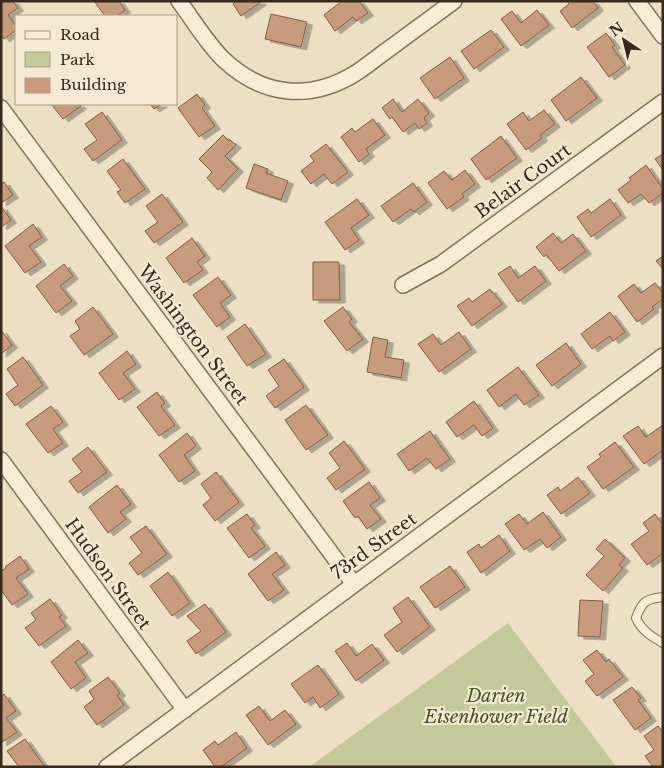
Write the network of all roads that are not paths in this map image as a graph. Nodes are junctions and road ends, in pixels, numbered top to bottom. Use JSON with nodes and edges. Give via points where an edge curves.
{"nodes":[{"id":1,"x":179,"y":1,"type":"edge"},
{"id":2,"x":454,"y":1,"type":"edge"},
{"id":3,"x":637,"y":1,"type":"edge"},
{"id":4,"x":663,"y":36,"type":"edge"},
{"id":5,"x":663,"y":102,"type":"edge"},
{"id":6,"x":1,"y":108,"type":"edge"},
{"id":7,"x":403,"y":285,"type":"dead end"},
{"id":8,"x":663,"y":356,"type":"edge"},
{"id":9,"x":1,"y":460,"type":"edge"},
{"id":10,"x":354,"y":584,"type":"junction"},
{"id":11,"x":663,"y":597,"type":"edge"},
{"id":12,"x":663,"y":643,"type":"edge"},
{"id":13,"x":185,"y":710,"type":"junction"},
{"id":14,"x":107,"y":767,"type":"edge"}],
"edges":[{"from":1,"to":2,"type":"street","via":[[214,49],[235,68],[262,86],[296,91],[327,86],[356,73]]},
{"from":3,"to":4,"type":"street"},
{"from":5,"to":7,"type":"street","name":"Belair Court","via":[[441,264]]},
{"from":6,"to":10,"type":"street","name":"Washington Street"},
{"from":8,"to":10,"type":"street","name":"73rd Street"},
{"from":9,"to":13,"type":"street","name":"Hudson Street"},
{"from":10,"to":13,"type":"street","name":"73rd Street"},
{"from":11,"to":12,"type":"lane","via":[[646,601],[636,618],[652,638]]},
{"from":13,"to":14,"type":"street","name":"73rd Street"}]}
